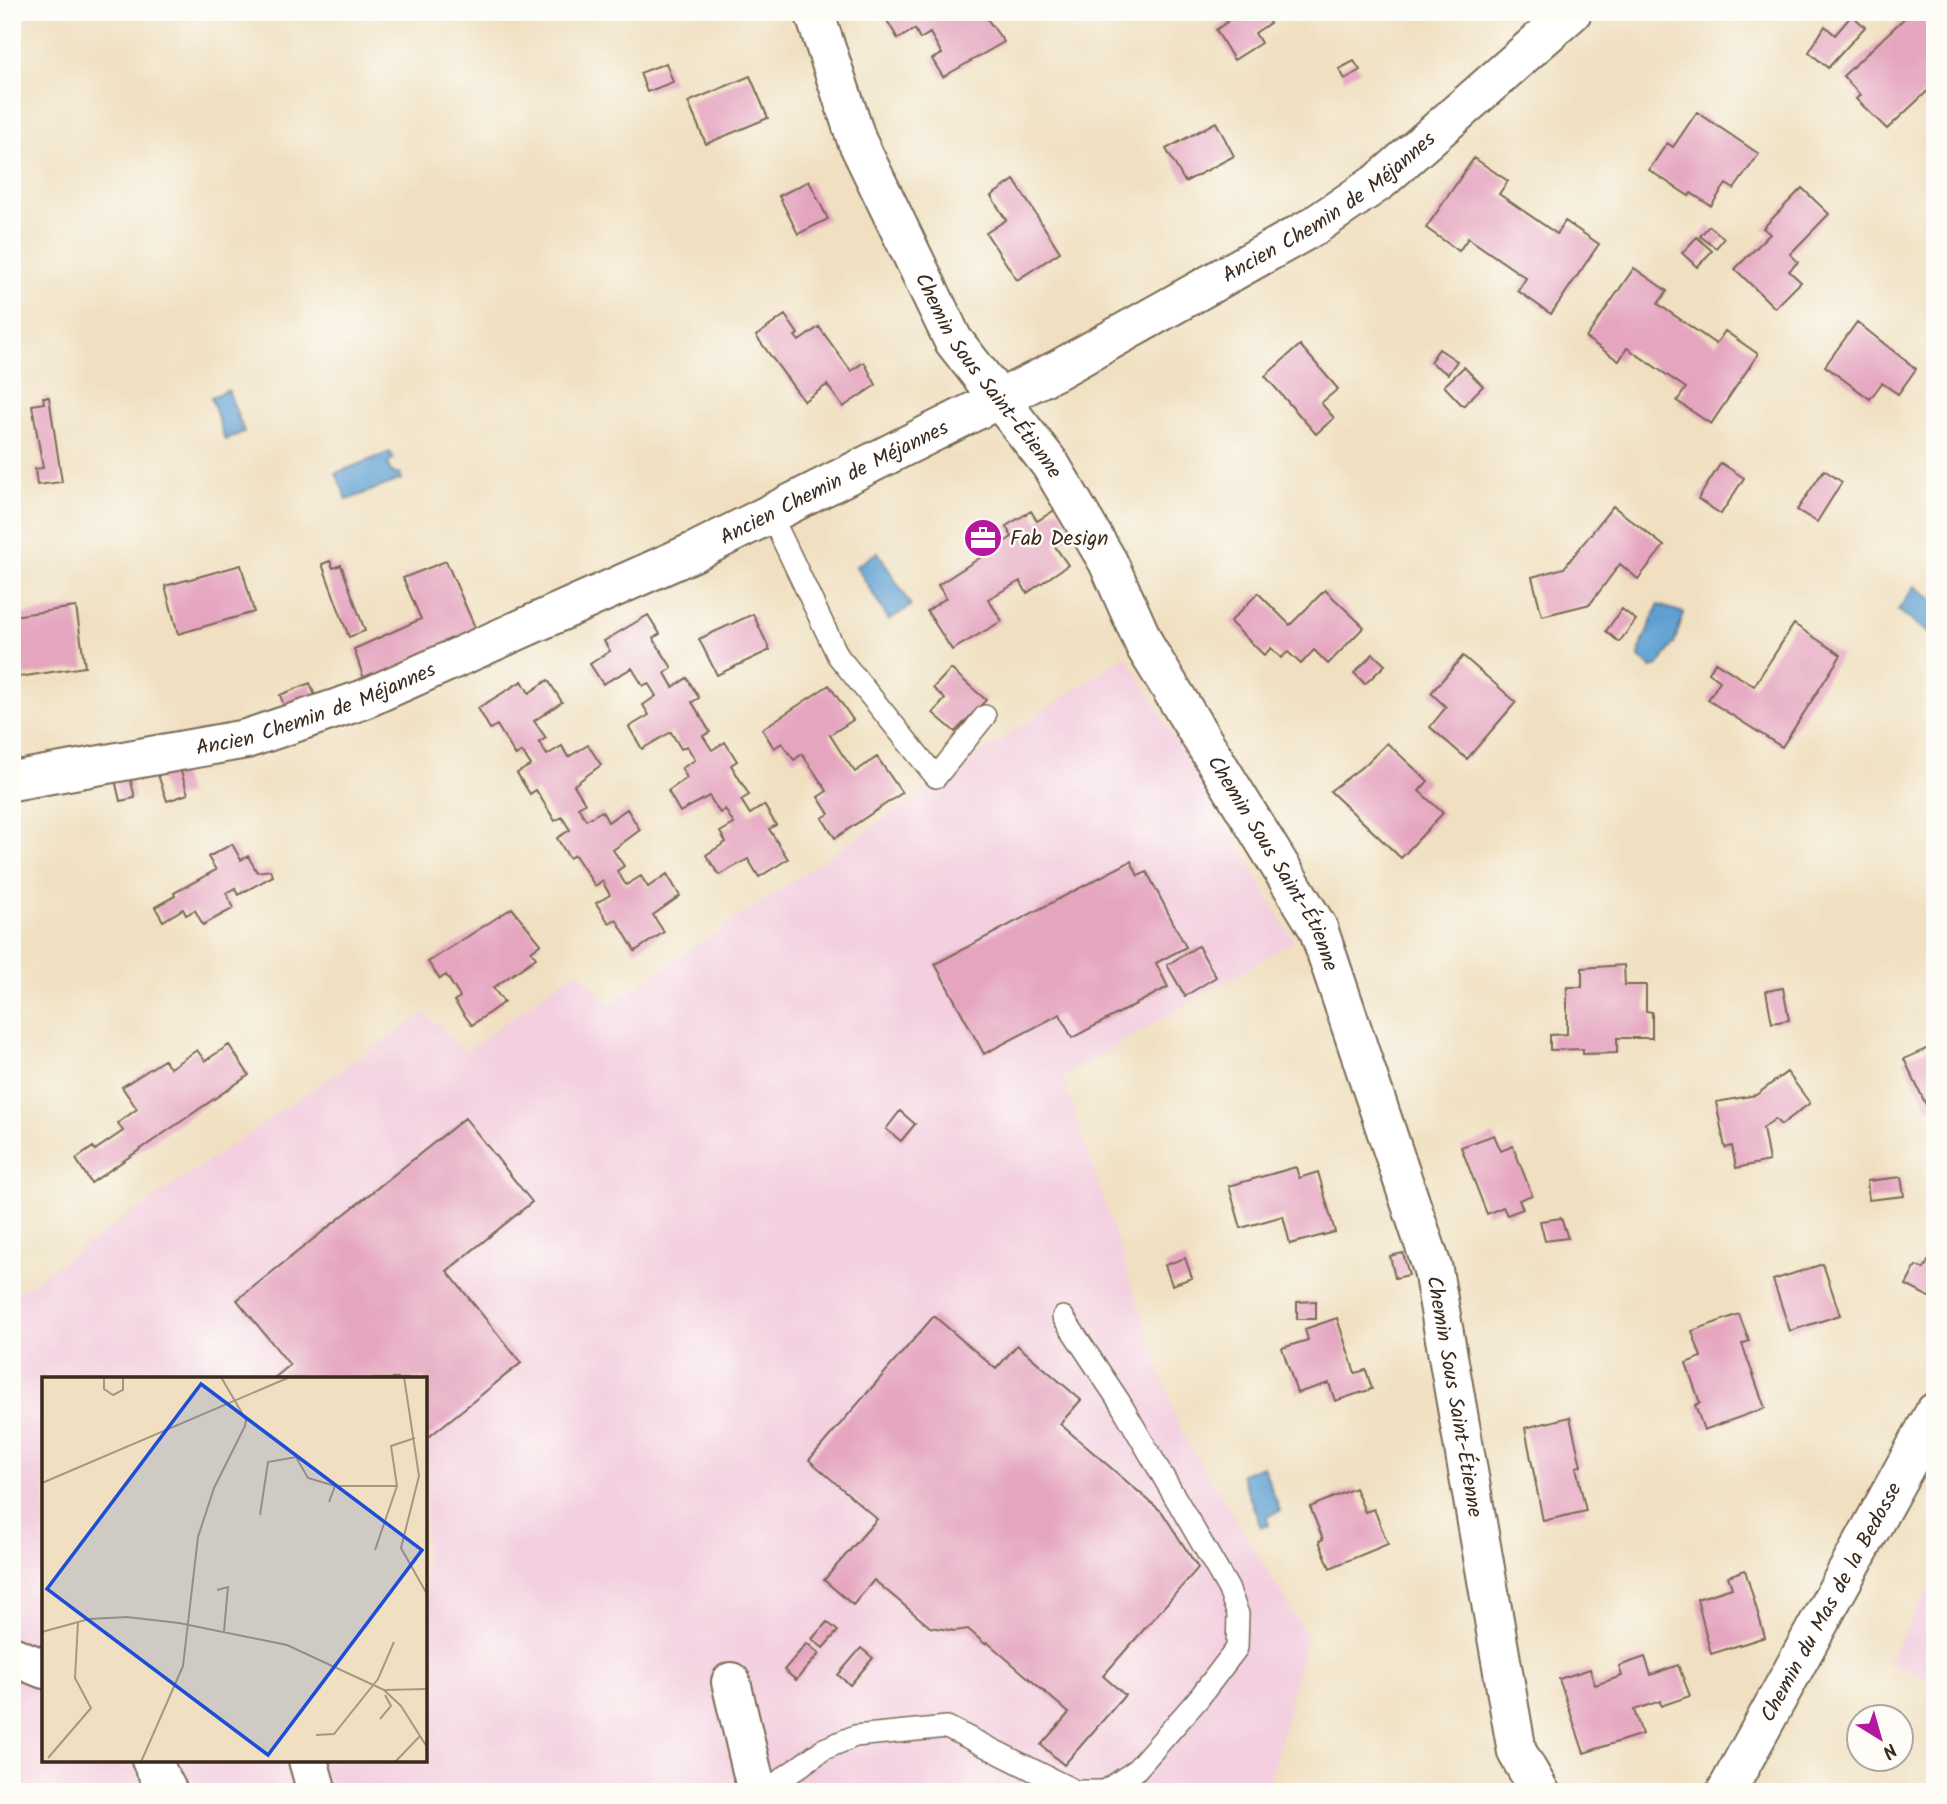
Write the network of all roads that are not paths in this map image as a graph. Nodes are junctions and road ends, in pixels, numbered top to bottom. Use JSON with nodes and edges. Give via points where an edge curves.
{"nodes":[{"id":1,"x":814,"y":12,"type":"edge"},
{"id":2,"x":1572,"y":12,"type":"edge"},
{"id":3,"x":999,"y":398,"type":"junction"},
{"id":4,"x":770,"y":513,"type":"junction"},
{"id":5,"x":985,"y":716,"type":"dead end"},
{"id":6,"x":12,"y":781,"type":"edge"},
{"id":7,"x":1063,"y":1317,"type":"dead end"},
{"id":8,"x":1935,"y":1412,"type":"edge"},
{"id":9,"x":12,"y":1656,"type":"edge"},
{"id":10,"x":42,"y":1668,"type":"edge"},
{"id":11,"x":731,"y":1682,"type":"dead end"},
{"id":12,"x":152,"y":1762,"type":"edge"},
{"id":13,"x":309,"y":1762,"type":"edge"},
{"id":14,"x":169,"y":1792,"type":"edge"},
{"id":15,"x":317,"y":1792,"type":"edge"},
{"id":16,"x":757,"y":1792,"type":"edge"},
{"id":17,"x":764,"y":1792,"type":"edge"},
{"id":18,"x":1540,"y":1792,"type":"edge"},
{"id":19,"x":1726,"y":1792,"type":"edge"}],
"edges":[{"from":1,"to":3,"type":"street","name":"Chemin Sous Saint-Étienne","via":[[857,141],[875,179],[953,341]]},
{"from":2,"to":3,"type":"street","name":"Ancien Chemin de Méjannes","via":[[1380,181],[1336,211],[1059,369]]},
{"from":3,"to":4,"type":"street","name":"Ancien Chemin de Méjannes"},
{"from":3,"to":18,"type":"street","name":"Chemin Sous Saint-Étienne","via":[[1049,464],[1108,562],[1146,648],[1318,928],[1433,1270],[1517,1752]]},
{"from":4,"to":5,"type":"lane","via":[[838,656],[936,777]]},
{"from":4,"to":6,"type":"street","name":"Ancien Chemin de Méjannes","via":[[696,551],[362,700],[246,739]]},
{"from":7,"to":17,"type":"lane","via":[[1119,1401],[1228,1588],[1238,1614],[1237,1648],[1135,1771],[1105,1791],[1075,1791],[947,1727],[855,1736],[824,1749]]},
{"from":8,"to":19,"type":"street","name":"Chemin du Mas de la Bedosse"},
{"from":9,"to":10,"type":"street"},
{"from":11,"to":16,"type":"street"},
{"from":12,"to":14,"type":"street"},
{"from":13,"to":15,"type":"street"}]}
